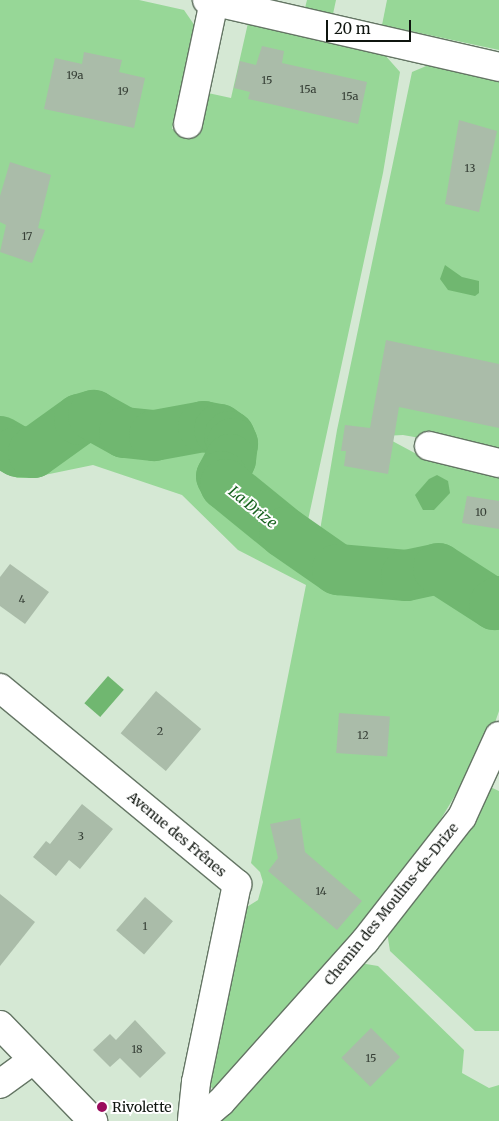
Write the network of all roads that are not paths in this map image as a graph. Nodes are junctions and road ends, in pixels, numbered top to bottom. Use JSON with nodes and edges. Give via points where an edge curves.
{"nodes":[{"id":1,"x":211,"y":1,"type":"edge"},
{"id":2,"x":499,"y":66,"type":"edge"},
{"id":3,"x":188,"y":124,"type":"dead end"},
{"id":4,"x":428,"y":446,"type":"dead end"},
{"id":5,"x":499,"y":463,"type":"edge"},
{"id":6,"x":0,"y":688,"type":"edge"},
{"id":7,"x":499,"y":736,"type":"edge"},
{"id":8,"x":0,"y":1025,"type":"edge"},
{"id":9,"x":33,"y":1060,"type":"junction"},
{"id":10,"x":0,"y":1084,"type":"edge"},
{"id":11,"x":93,"y":1121,"type":"edge"},
{"id":12,"x":192,"y":1121,"type":"edge"},
{"id":13,"x":199,"y":1121,"type":"edge"}],
"edges":[{"from":1,"to":2,"type":"street"},
{"from":1,"to":3,"type":"street"},
{"from":4,"to":5,"type":"street"},
{"from":6,"to":12,"type":"street","name":"Avenue des Frênes","via":[[237,884],[196,1082]]},
{"from":7,"to":13,"type":"street","name":"Chemin des Moulins-de-Drize","via":[[462,817],[450,833],[365,941],[221,1102]]},
{"from":8,"to":9,"type":"street"},
{"from":9,"to":10,"type":"street"},
{"from":9,"to":11,"type":"street"}]}
